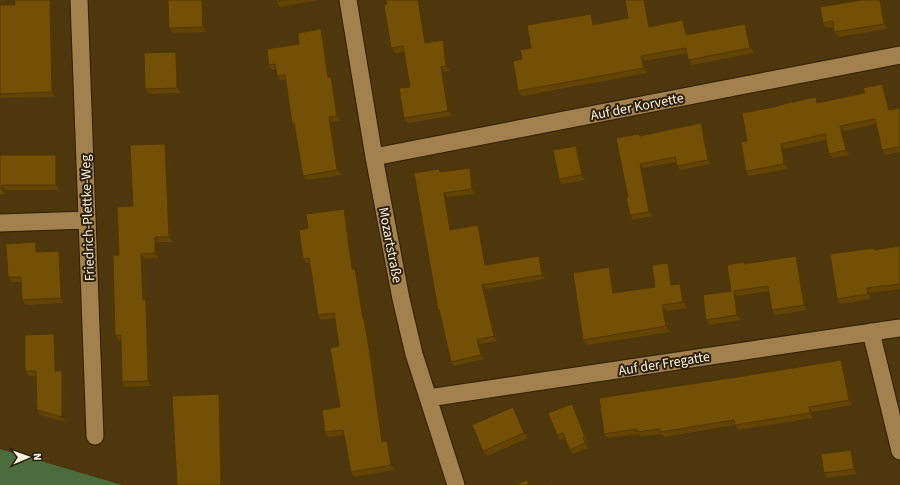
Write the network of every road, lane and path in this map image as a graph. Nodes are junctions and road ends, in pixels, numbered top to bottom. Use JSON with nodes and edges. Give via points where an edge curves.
{"nodes":[{"id":1,"x":78,"y":0,"type":"edge"},
{"id":2,"x":348,"y":0,"type":"edge"},
{"id":3,"x":900,"y":55,"type":"edge"},
{"id":4,"x":374,"y":157,"type":"junction"},
{"id":5,"x":87,"y":220,"type":"junction"},
{"id":6,"x":0,"y":223,"type":"edge"},
{"id":7,"x":900,"y":328,"type":"edge"},
{"id":8,"x":870,"y":332,"type":"junction"},
{"id":9,"x":428,"y":398,"type":"junction"},
{"id":10,"x":95,"y":436,"type":"dead end"},
{"id":11,"x":900,"y":451,"type":"edge"},
{"id":12,"x":456,"y":485,"type":"edge"}],
"edges":[{"from":1,"to":5,"type":"street","name":"Friedrich-Plettke-Weg"},
{"from":2,"to":4,"type":"street","name":"Mozartstraße"},
{"from":3,"to":4,"type":"street","name":"Auf der Korvette"},
{"from":4,"to":9,"type":"street","name":"Mozartstraße","via":[[401,299]]},
{"from":5,"to":6,"type":"street"},
{"from":5,"to":10,"type":"street","name":"Friedrich-Plettke-Weg"},
{"from":7,"to":8,"type":"street","name":"Auf der Fregatte"},
{"from":8,"to":9,"type":"street","name":"Auf der Fregatte"},
{"from":8,"to":11,"type":"street"},
{"from":9,"to":12,"type":"street","name":"Mozartstraße"}]}
